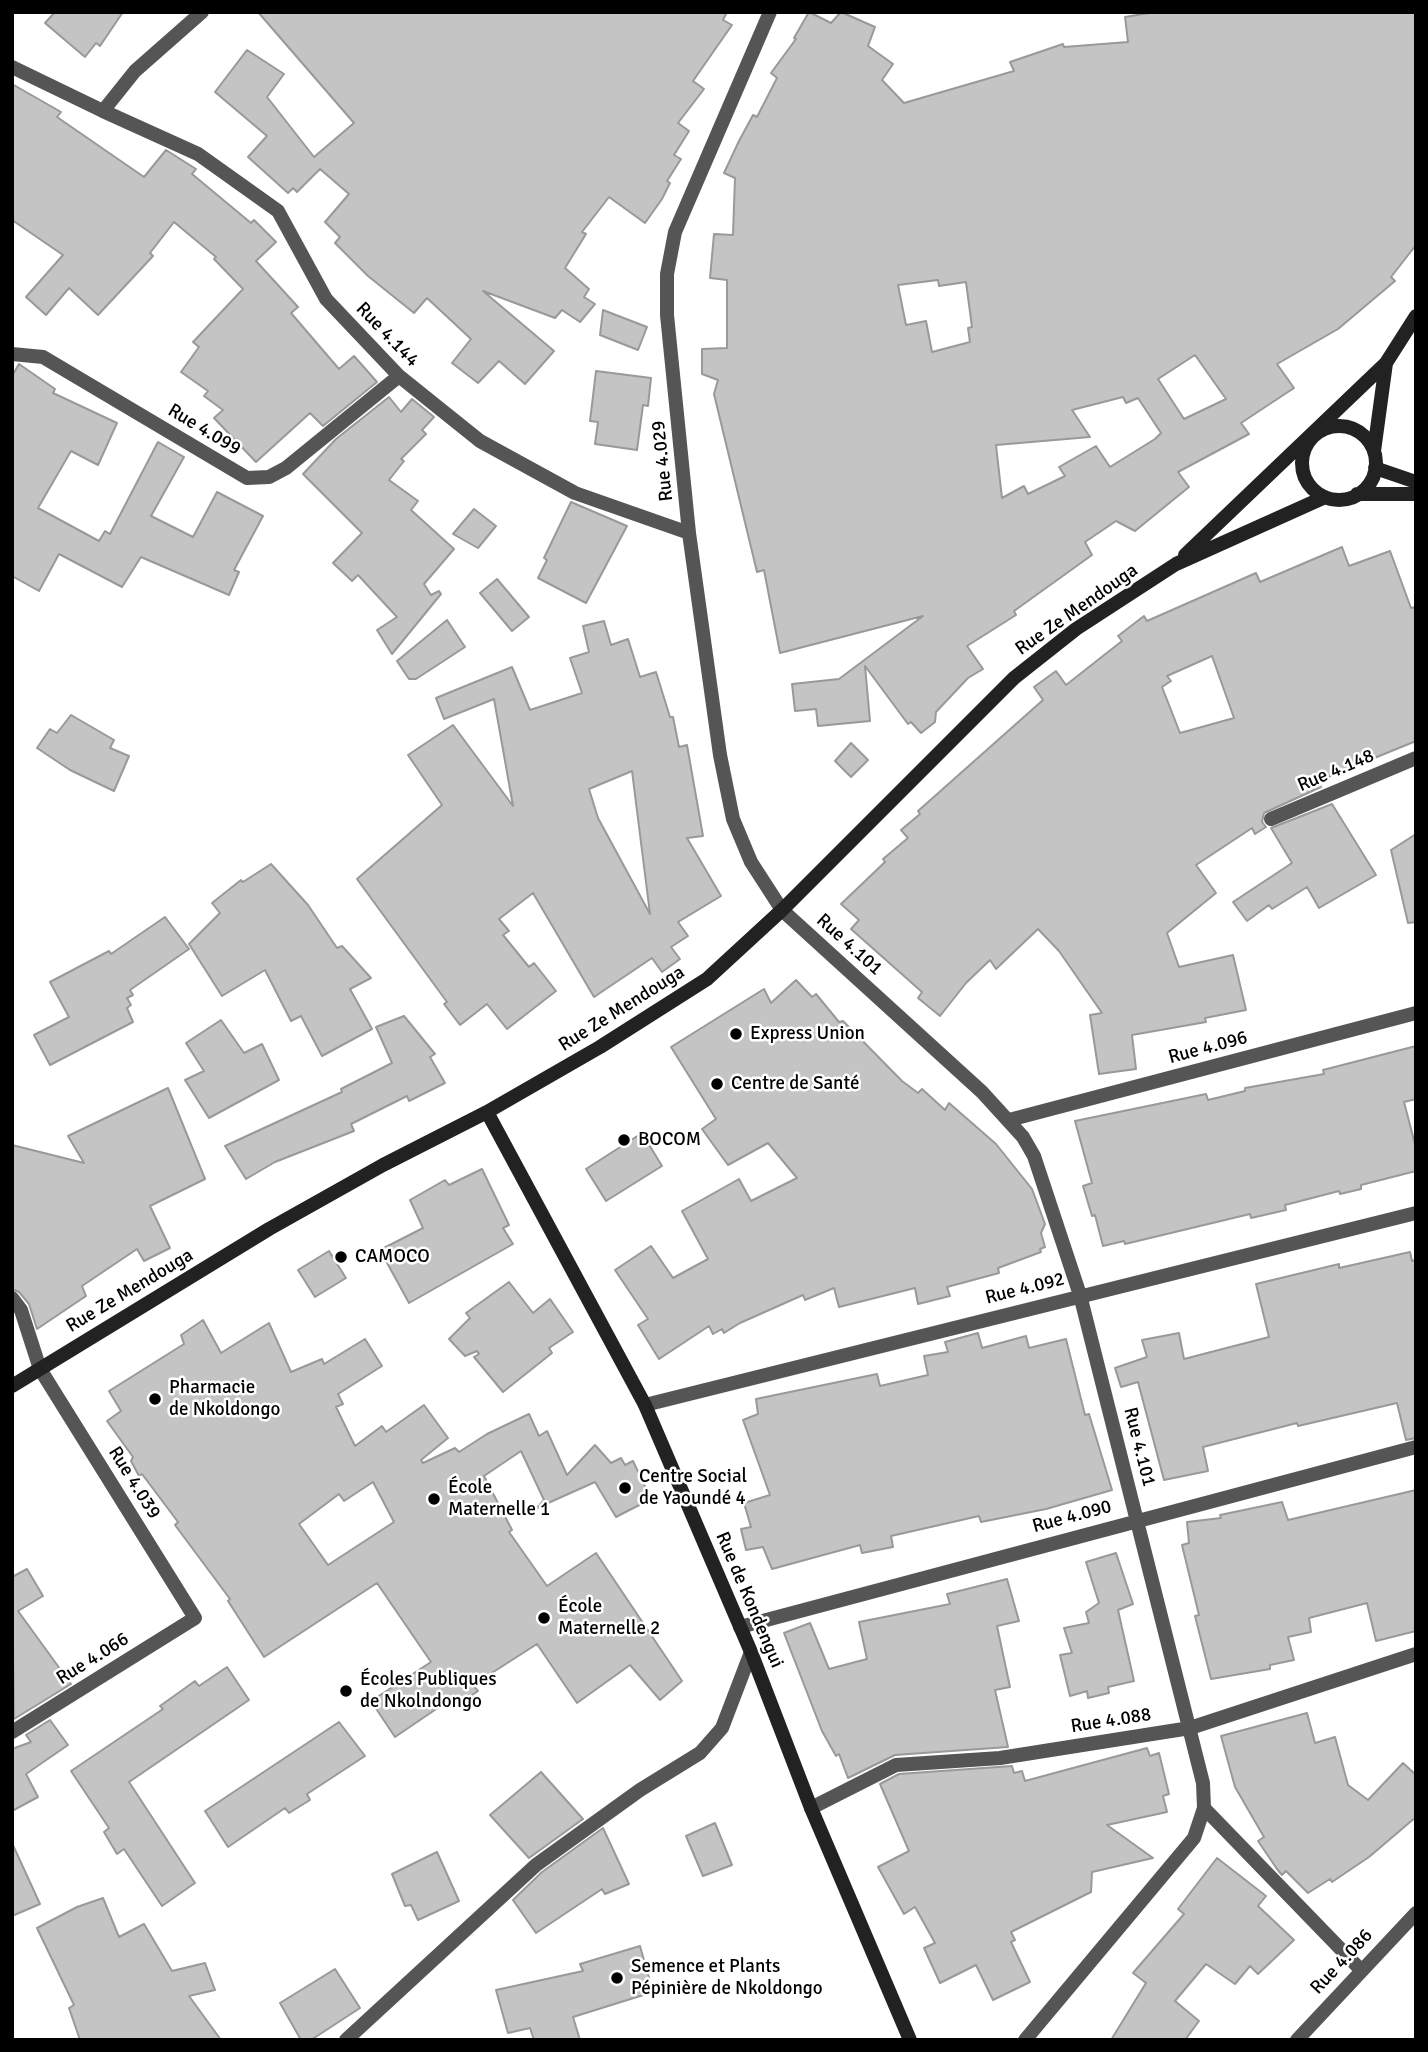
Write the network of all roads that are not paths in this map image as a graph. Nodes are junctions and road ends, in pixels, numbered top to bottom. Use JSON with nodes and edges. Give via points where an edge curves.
{"nodes":[{"id":1,"x":202,"y":12,"type":"edge"},
{"id":2,"x":770,"y":12,"type":"edge"},
{"id":3,"x":12,"y":66,"type":"edge"},
{"id":4,"x":103,"y":111,"type":"junction"},
{"id":5,"x":1416,"y":316,"type":"edge"},
{"id":6,"x":12,"y":354,"type":"edge"},
{"id":7,"x":1386,"y":363,"type":"junction"},
{"id":8,"x":399,"y":376,"type":"junction"},
{"id":9,"x":1311,"y":438,"type":"junction"},
{"id":10,"x":1374,"y":451,"type":"junction"},
{"id":11,"x":1375,"y":468,"type":"junction"},
{"id":12,"x":1416,"y":482,"type":"edge"},
{"id":13,"x":1357,"y":494,"type":"junction"},
{"id":14,"x":1416,"y":494,"type":"edge"},
{"id":15,"x":1325,"y":497,"type":"junction"},
{"id":16,"x":689,"y":533,"type":"junction"},
{"id":17,"x":1177,"y":564,"type":"junction"},
{"id":18,"x":1416,"y":758,"type":"edge"},
{"id":19,"x":1271,"y":819,"type":"dead end"},
{"id":20,"x":782,"y":910,"type":"junction"},
{"id":21,"x":1416,"y":1013,"type":"edge"},
{"id":22,"x":487,"y":1112,"type":"junction"},
{"id":23,"x":1009,"y":1120,"type":"junction"},
{"id":24,"x":1416,"y":1213,"type":"edge"},
{"id":25,"x":1080,"y":1295,"type":"junction"},
{"id":26,"x":12,"y":1298,"type":"edge"},
{"id":27,"x":40,"y":1368,"type":"junction"},
{"id":28,"x":12,"y":1386,"type":"edge"},
{"id":29,"x":645,"y":1405,"type":"junction"},
{"id":30,"x":1416,"y":1447,"type":"edge"},
{"id":31,"x":1138,"y":1519,"type":"junction"},
{"id":32,"x":195,"y":1618,"type":"joint"},
{"id":33,"x":740,"y":1627,"type":"junction"},
{"id":34,"x":751,"y":1652,"type":"junction"},
{"id":35,"x":1416,"y":1654,"type":"edge"},
{"id":36,"x":1190,"y":1728,"type":"junction"},
{"id":37,"x":12,"y":1732,"type":"edge"},
{"id":38,"x":811,"y":1808,"type":"junction"},
{"id":39,"x":1204,"y":1808,"type":"junction"},
{"id":40,"x":1416,"y":1913,"type":"edge"},
{"id":41,"x":1360,"y":1969,"type":"junction"},
{"id":42,"x":345,"y":2040,"type":"edge"},
{"id":43,"x":910,"y":2040,"type":"edge"},
{"id":44,"x":1025,"y":2040,"type":"edge"},
{"id":45,"x":1297,"y":2040,"type":"edge"}],
"edges":[{"from":1,"to":4,"type":"street","via":[[135,71]]},
{"from":2,"to":16,"type":"street","name":"Rue 4.029","via":[[674,232],[667,274]]},
{"from":3,"to":4,"type":"street"},
{"from":4,"to":8,"type":"street","name":"Rue 4.144","via":[[198,154],[278,211],[326,299]]},
{"from":5,"to":7,"type":"main road","name":"Rue Ze Mendouga"},
{"from":6,"to":8,"type":"street","name":"Rue 4.099","via":[[43,357],[247,478],[269,477],[286,468]]},
{"from":7,"to":9,"type":"main road","name":"Rue Ze Mendouga"},
{"from":7,"to":10,"type":"main road","name":"Rue Ze Mendouga"},
{"from":8,"to":16,"type":"street","name":"Rue 4.144","via":[[480,441],[575,493]]},
{"from":9,"to":10,"type":"main road","via":[[1333,426],[1346,426],[1358,431]]},
{"from":9,"to":15,"type":"main road","via":[[1304,448],[1302,471],[1307,482]]},
{"from":9,"to":17,"type":"main road","name":"Rue Ze Mendouga"},
{"from":10,"to":11,"type":"main road"},
{"from":11,"to":12,"type":"main road"},
{"from":11,"to":13,"type":"main road","via":[[1366,488]]},
{"from":13,"to":14,"type":"main road"},
{"from":13,"to":15,"type":"main road","via":[[1347,499]]},
{"from":15,"to":17,"type":"main road","name":"Rue Ze Mendouga"},
{"from":16,"to":20,"type":"street","name":"Rue 4.029","via":[[733,818],[751,862]]},
{"from":17,"to":20,"type":"main road","name":"Rue Ze Mendouga","via":[[1076,629],[1014,678]]},
{"from":18,"to":19,"type":"street","name":"Rue 4.148"},
{"from":20,"to":22,"type":"main road","name":"Rue Ze Mendouga","via":[[706,979]]},
{"from":20,"to":23,"type":"street","name":"Rue 4.101"},
{"from":21,"to":23,"type":"street","name":"Rue 4.096"},
{"from":22,"to":27,"type":"main road","name":"Rue Ze Mendouga","via":[[269,1229]]},
{"from":22,"to":29,"type":"main road","name":"Rue de Kondengui"},
{"from":23,"to":25,"type":"street","name":"Rue 4.101","via":[[1034,1156]]},
{"from":24,"to":25,"type":"street","name":"Rue 4.092"},
{"from":25,"to":29,"type":"street","name":"Rue 4.092"},
{"from":25,"to":31,"type":"street","name":"Rue 4.101"},
{"from":26,"to":27,"type":"street","name":"Rue 4.039","via":[[21,1310]]},
{"from":27,"to":28,"type":"main road","name":"Rue Ze Mendouga"},
{"from":27,"to":32,"type":"street","name":"Rue 4.039"},
{"from":29,"to":33,"type":"main road","name":"Rue de Kondengui"},
{"from":30,"to":31,"type":"street","name":"Rue 4.090"},
{"from":31,"to":33,"type":"street","name":"Rue 4.090"},
{"from":31,"to":36,"type":"street","name":"Rue 4.101"},
{"from":32,"to":37,"type":"street","name":"Rue 4.066"},
{"from":33,"to":34,"type":"main road","name":"Rue de Kondengui"},
{"from":34,"to":38,"type":"main road","name":"Rue de Kondengui"},
{"from":34,"to":42,"type":"street","via":[[722,1728],[700,1753],[536,1865]]},
{"from":35,"to":36,"type":"street","name":"Rue 4.088"},
{"from":36,"to":38,"type":"street","name":"Rue 4.088","via":[[1000,1758],[897,1765]]},
{"from":36,"to":39,"type":"street","name":"Rue 4.101"},
{"from":38,"to":43,"type":"main road","name":"Rue de Kondengui"},
{"from":39,"to":41,"type":"street"},
{"from":39,"to":44,"type":"street","name":"Rue 4.101","via":[[1194,1838]]},
{"from":40,"to":41,"type":"street","name":"Rue 4.086"},
{"from":41,"to":45,"type":"street","name":"Rue 4.086"}]}
